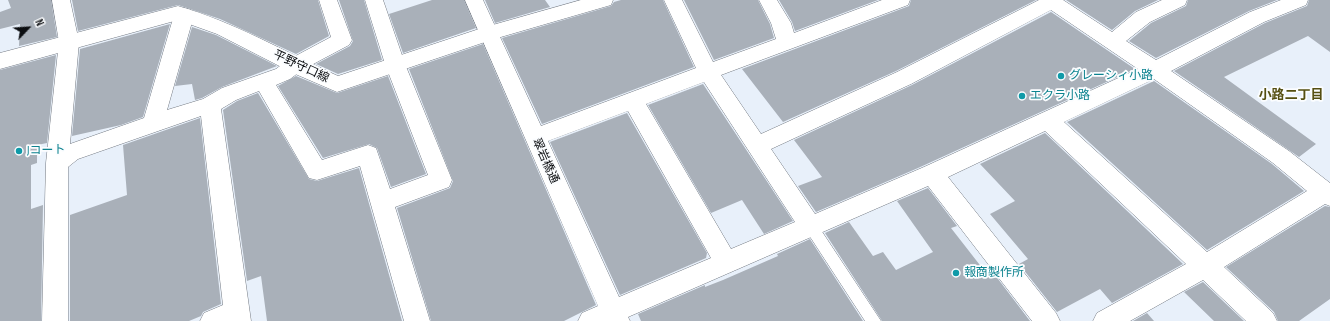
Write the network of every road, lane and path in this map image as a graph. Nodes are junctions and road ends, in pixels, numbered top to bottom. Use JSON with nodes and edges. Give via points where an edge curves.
{"nodes":[{"id":1,"x":61,"y":0,"type":"edge"},
{"id":2,"x":328,"y":0,"type":"edge"},
{"id":3,"x":374,"y":0,"type":"edge"},
{"id":4,"x":474,"y":0,"type":"edge"},
{"id":5,"x":604,"y":0,"type":"edge"},
{"id":6,"x":673,"y":0,"type":"edge"},
{"id":7,"x":768,"y":0,"type":"edge"},
{"id":8,"x":901,"y":0,"type":"edge"},
{"id":9,"x":1178,"y":0,"type":"edge"},
{"id":10,"x":1298,"y":0,"type":"edge"},
{"id":11,"x":1050,"y":1,"type":"edge"},
{"id":12,"x":1275,"y":4,"type":"edge"},
{"id":13,"x":853,"y":8,"type":"edge"},
{"id":14,"x":178,"y":9,"type":"edge"},
{"id":15,"x":489,"y":33,"type":"junction"},
{"id":16,"x":69,"y":42,"type":"junction"},
{"id":17,"x":1112,"y":42,"type":"junction"},
{"id":18,"x":787,"y":43,"type":"junction"},
{"id":19,"x":0,"y":61,"type":"edge"},
{"id":20,"x":396,"y":64,"type":"junction"},
{"id":21,"x":295,"y":65,"type":"junction"},
{"id":22,"x":1155,"y":70,"type":"junction"},
{"id":23,"x":708,"y":72,"type":"junction"},
{"id":24,"x":263,"y":81,"type":"junction"},
{"id":25,"x":633,"y":100,"type":"junction"},
{"id":26,"x":210,"y":105,"type":"junction"},
{"id":27,"x":1049,"y":121,"type":"junction"},
{"id":28,"x":153,"y":123,"type":"junction"},
{"id":29,"x":535,"y":137,"type":"junction"},
{"id":30,"x":757,"y":146,"type":"junction"},
{"id":31,"x":57,"y":163,"type":"junction"},
{"id":32,"x":932,"y":174,"type":"junction"},
{"id":33,"x":1328,"y":194,"type":"edge"},
{"id":34,"x":382,"y":202,"type":"junction"},
{"id":35,"x":810,"y":225,"type":"junction"},
{"id":36,"x":726,"y":262,"type":"junction"},
{"id":37,"x":1205,"y":266,"type":"junction"},
{"id":38,"x":238,"y":316,"type":"edge"},
{"id":39,"x":607,"y":318,"type":"edge"},
{"id":40,"x":56,"y":321,"type":"edge"},
{"id":41,"x":213,"y":321,"type":"edge"},
{"id":42,"x":417,"y":321,"type":"edge"},
{"id":43,"x":874,"y":321,"type":"edge"},
{"id":44,"x":1047,"y":321,"type":"edge"},
{"id":45,"x":1106,"y":321,"type":"edge"},
{"id":46,"x":1264,"y":321,"type":"edge"}],
"edges":[{"from":1,"to":16,"type":"street"},
{"from":2,"to":21,"type":"street","via":[[342,40]]},
{"from":3,"to":20,"type":"street"},
{"from":4,"to":15,"type":"street","name":"翠岩橋通"},
{"from":5,"to":15,"type":"street","name":"平野守口線"},
{"from":6,"to":23,"type":"street"},
{"from":7,"to":18,"type":"street","via":[[782,23]]},
{"from":8,"to":13,"type":"street"},
{"from":9,"to":17,"type":"street","via":[[1143,17]]},
{"from":10,"to":12,"type":"street"},
{"from":11,"to":17,"type":"street"},
{"from":11,"to":30,"type":"street","via":[[904,78]]},
{"from":12,"to":22,"type":"street","via":[[1257,17]]},
{"from":13,"to":18,"type":"street"},
{"from":14,"to":16,"type":"street","name":"平野守口線"},
{"from":14,"to":21,"type":"street","name":"平野守口線","via":[[227,29]]},
{"from":14,"to":28,"type":"street"},
{"from":15,"to":20,"type":"street","name":"平野守口線"},
{"from":15,"to":29,"type":"street","name":"翠岩橋通"},
{"from":16,"to":19,"type":"street","name":"平野守口線"},
{"from":16,"to":31,"type":"street"},
{"from":17,"to":22,"type":"street"},
{"from":18,"to":23,"type":"street"},
{"from":20,"to":21,"type":"street","name":"平野守口線","via":[[337,84]]},
{"from":20,"to":34,"type":"street","via":[[441,180]]},
{"from":21,"to":24,"type":"street","via":[[283,74]]},
{"from":22,"to":27,"type":"street"},
{"from":22,"to":33,"type":"street","via":[[1281,157]]},
{"from":23,"to":25,"type":"street"},
{"from":23,"to":30,"type":"street"},
{"from":24,"to":26,"type":"street","via":[[229,94]]},
{"from":24,"to":34,"type":"street","via":[[317,171],[368,154]]},
{"from":25,"to":29,"type":"street"},
{"from":25,"to":36,"type":"street"},
{"from":26,"to":28,"type":"street"},
{"from":26,"to":38,"type":"street"},
{"from":27,"to":32,"type":"street"},
{"from":27,"to":37,"type":"street"},
{"from":28,"to":31,"type":"street","via":[[70,153]]},
{"from":29,"to":39,"type":"street","name":"翠岩橋通"},
{"from":30,"to":35,"type":"street"},
{"from":31,"to":40,"type":"street"},
{"from":32,"to":35,"type":"street"},
{"from":32,"to":44,"type":"street"},
{"from":33,"to":37,"type":"street"},
{"from":34,"to":42,"type":"street"},
{"from":35,"to":36,"type":"street"},
{"from":35,"to":43,"type":"lane"},
{"from":36,"to":39,"type":"street"},
{"from":37,"to":45,"type":"street"},
{"from":37,"to":46,"type":"street"},
{"from":38,"to":41,"type":"street"}]}
